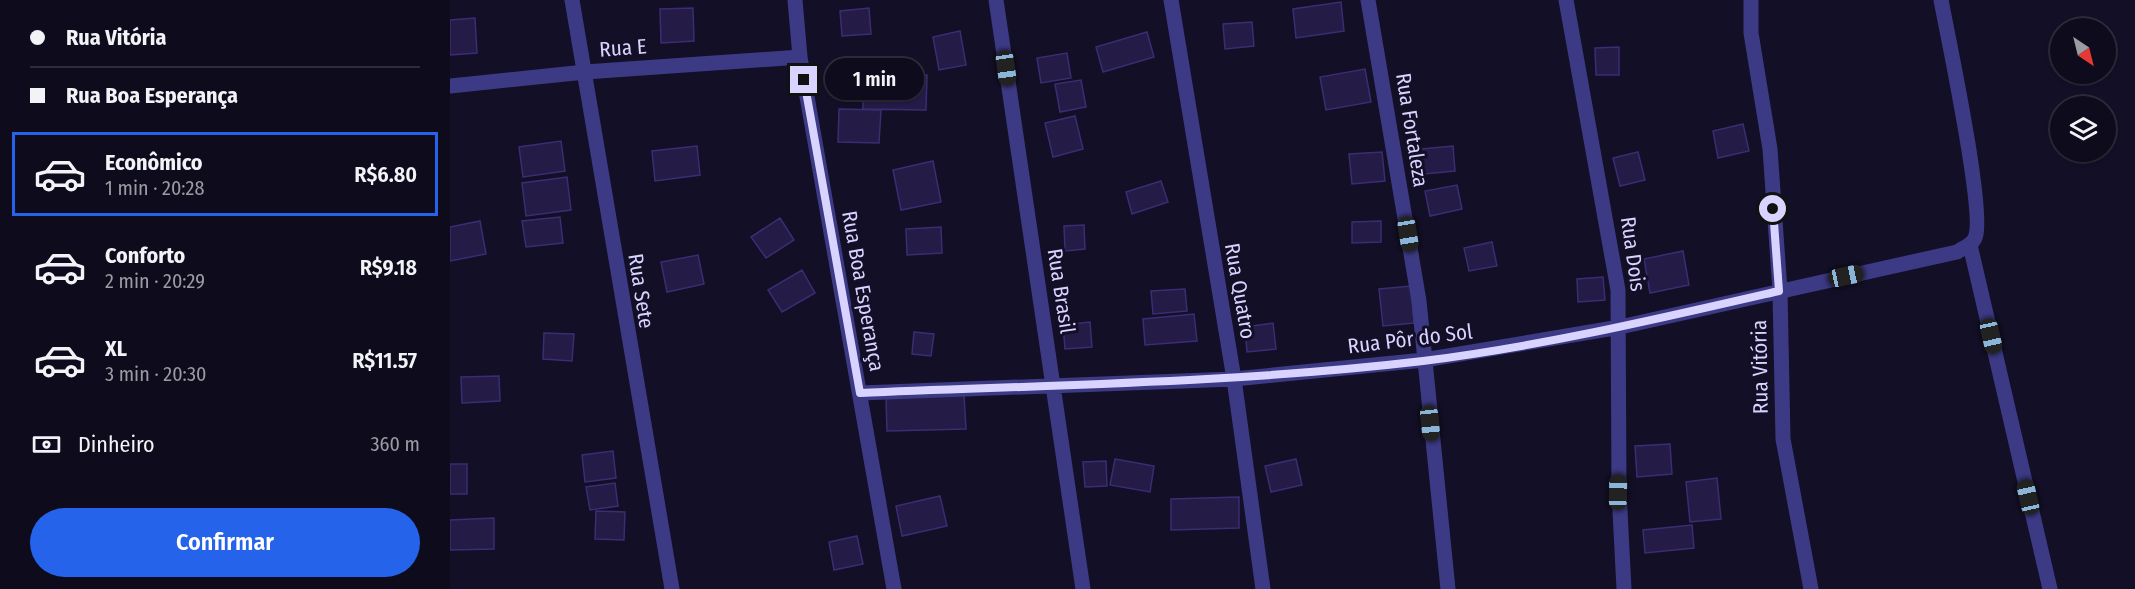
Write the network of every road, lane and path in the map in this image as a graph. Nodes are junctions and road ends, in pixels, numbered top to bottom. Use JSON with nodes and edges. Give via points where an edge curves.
{"nodes":[{"id":1,"x":572,"y":0,"type":"edge"},
{"id":2,"x":795,"y":0,"type":"edge"},
{"id":3,"x":996,"y":0,"type":"edge"},
{"id":4,"x":1171,"y":0,"type":"edge"},
{"id":5,"x":1368,"y":0,"type":"edge"},
{"id":6,"x":1566,"y":0,"type":"edge"},
{"id":7,"x":1751,"y":0,"type":"edge"},
{"id":8,"x":1941,"y":0,"type":"edge"},
{"id":9,"x":800,"y":57,"type":"junction"},
{"id":10,"x":585,"y":72,"type":"junction"},
{"id":11,"x":450,"y":86,"type":"edge"},
{"id":12,"x":1963,"y":248,"type":"junction"},
{"id":13,"x":1779,"y":291,"type":"junction"},
{"id":14,"x":1620,"y":327,"type":"junction"},
{"id":15,"x":1424,"y":360,"type":"junction"},
{"id":16,"x":1234,"y":379,"type":"junction"},
{"id":17,"x":1054,"y":385,"type":"junction"},
{"id":18,"x":860,"y":393,"type":"junction"},
{"id":19,"x":672,"y":589,"type":"edge"},
{"id":20,"x":894,"y":589,"type":"edge"},
{"id":21,"x":1083,"y":589,"type":"edge"},
{"id":22,"x":1263,"y":589,"type":"edge"},
{"id":23,"x":1448,"y":589,"type":"edge"},
{"id":24,"x":1624,"y":589,"type":"edge"},
{"id":25,"x":1811,"y":589,"type":"edge"},
{"id":26,"x":2050,"y":589,"type":"edge"}],
"edges":[{"from":1,"to":10,"type":"street","name":"Rua Sete"},
{"from":2,"to":9,"type":"street","name":"Rua Boa Esperança"},
{"from":3,"to":17,"type":"street","name":"Rua Brasil"},
{"from":4,"to":16,"type":"street","name":"Rua Quatro"},
{"from":5,"to":15,"type":"street","name":"Rua Fortaleza","via":[[1417,289]]},
{"from":6,"to":14,"type":"street","name":"Rua Dois","via":[[1604,195]]},
{"from":7,"to":13,"type":"street","name":"Rua Vitória","via":[[1751,33],[1770,149]]},
{"from":8,"to":12,"type":"street","via":[[1975,182],[1977,232]]},
{"from":9,"to":10,"type":"street","name":"Rua E"},
{"from":9,"to":18,"type":"street","name":"Rua Boa Esperança"},
{"from":10,"to":11,"type":"street","name":"Rua E"},
{"from":10,"to":19,"type":"street","name":"Rua Sete"},
{"from":12,"to":13,"type":"street","name":"Rua Pôr do Sol"},
{"from":12,"to":26,"type":"street"},
{"from":13,"to":14,"type":"street","name":"Rua Pôr do Sol"},
{"from":13,"to":25,"type":"street","name":"Rua Vitória","via":[[1783,439]]},
{"from":14,"to":15,"type":"street","name":"Rua Pôr do Sol"},
{"from":14,"to":24,"type":"street","name":"Rua Dois","via":[[1618,492]]},
{"from":15,"to":16,"type":"street","name":"Rua Pôr do Sol"},
{"from":15,"to":23,"type":"street","name":"Rua Fortaleza"},
{"from":16,"to":17,"type":"street","name":"Rua Pôr do Sol"},
{"from":16,"to":22,"type":"street","name":"Rua Quatro"},
{"from":17,"to":18,"type":"street","name":"Rua Pôr do Sol"},
{"from":17,"to":21,"type":"street","name":"Rua Brasil"},
{"from":18,"to":20,"type":"street","name":"Rua Boa Esperança"}]}
